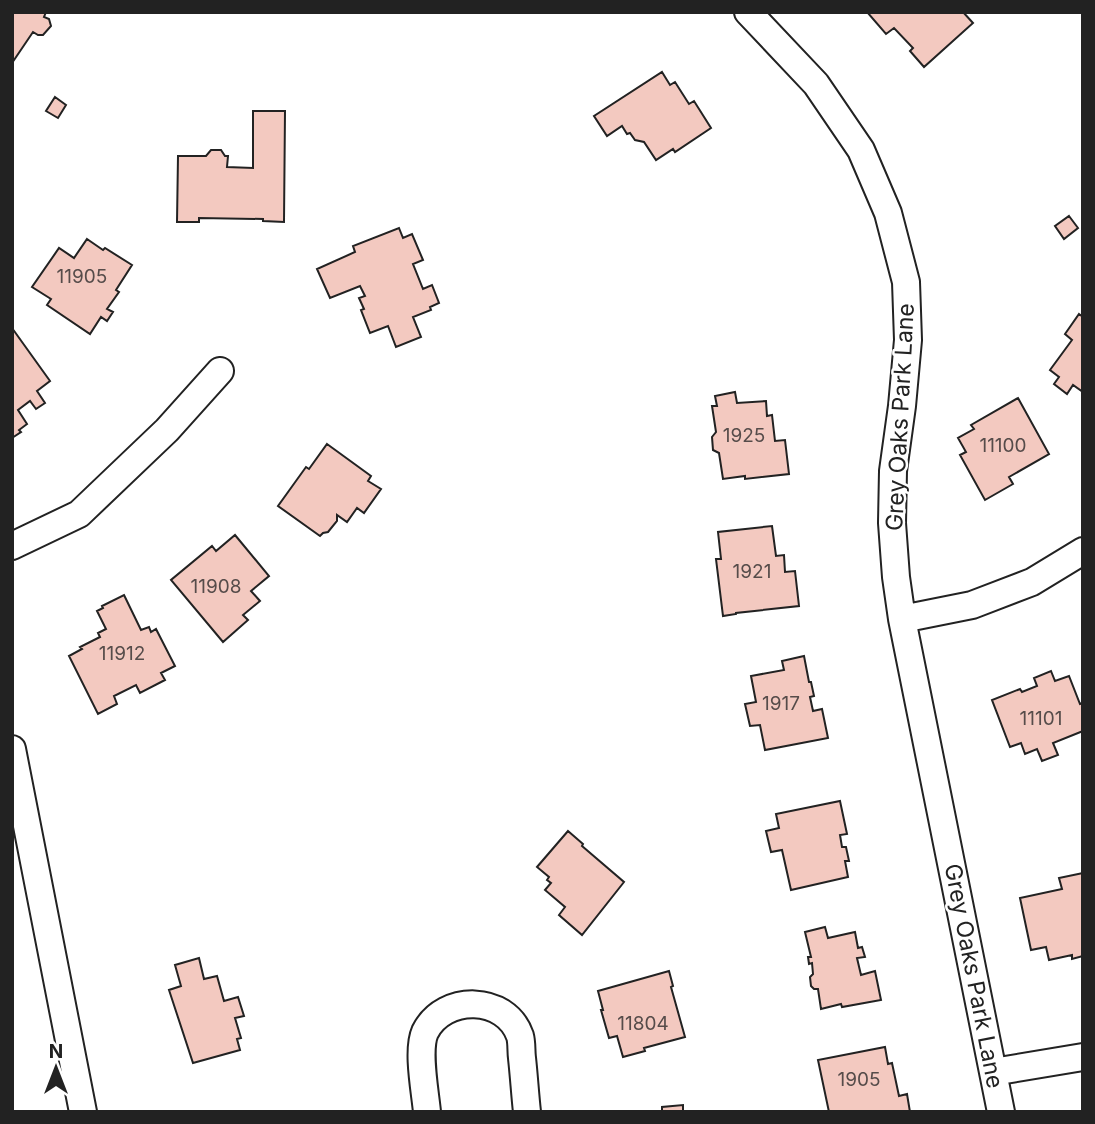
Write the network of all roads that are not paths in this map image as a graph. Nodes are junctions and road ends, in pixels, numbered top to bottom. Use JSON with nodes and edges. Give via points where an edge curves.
{"nodes":[{"id":1,"x":748,"y":12,"type":"edge"},
{"id":2,"x":220,"y":371,"type":"dead end"},
{"id":3,"x":12,"y":546,"type":"edge"},
{"id":4,"x":1083,"y":551,"type":"edge"},
{"id":5,"x":902,"y":619,"type":"junction"},
{"id":6,"x":12,"y":748,"type":"edge"},
{"id":7,"x":1083,"y":1057,"type":"edge"},
{"id":8,"x":993,"y":1072,"type":"junction"},
{"id":9,"x":83,"y":1112,"type":"edge"},
{"id":10,"x":427,"y":1112,"type":"edge"},
{"id":11,"x":527,"y":1112,"type":"edge"},
{"id":12,"x":1002,"y":1112,"type":"edge"}],
"edges":[{"from":1,"to":5,"type":"street","name":"Grey Oaks Park Lane","via":[[816,84],[861,150],[888,213],[906,282],[908,340],[893,471],[892,523]]},
{"from":2,"to":3,"type":"street","via":[[167,430],[79,514]]},
{"from":4,"to":5,"type":"street","via":[[1032,582],[972,605]]},
{"from":5,"to":8,"type":"street","name":"Grey Oaks Park Lane"},
{"from":6,"to":9,"type":"street"},
{"from":7,"to":8,"type":"street"},
{"from":8,"to":12,"type":"street","name":"Grey Oaks Park Lane"},
{"from":10,"to":11,"type":"street","via":[[421,1045],[426,1031],[446,1010],[475,1003],[502,1013],[520,1037]]}]}
